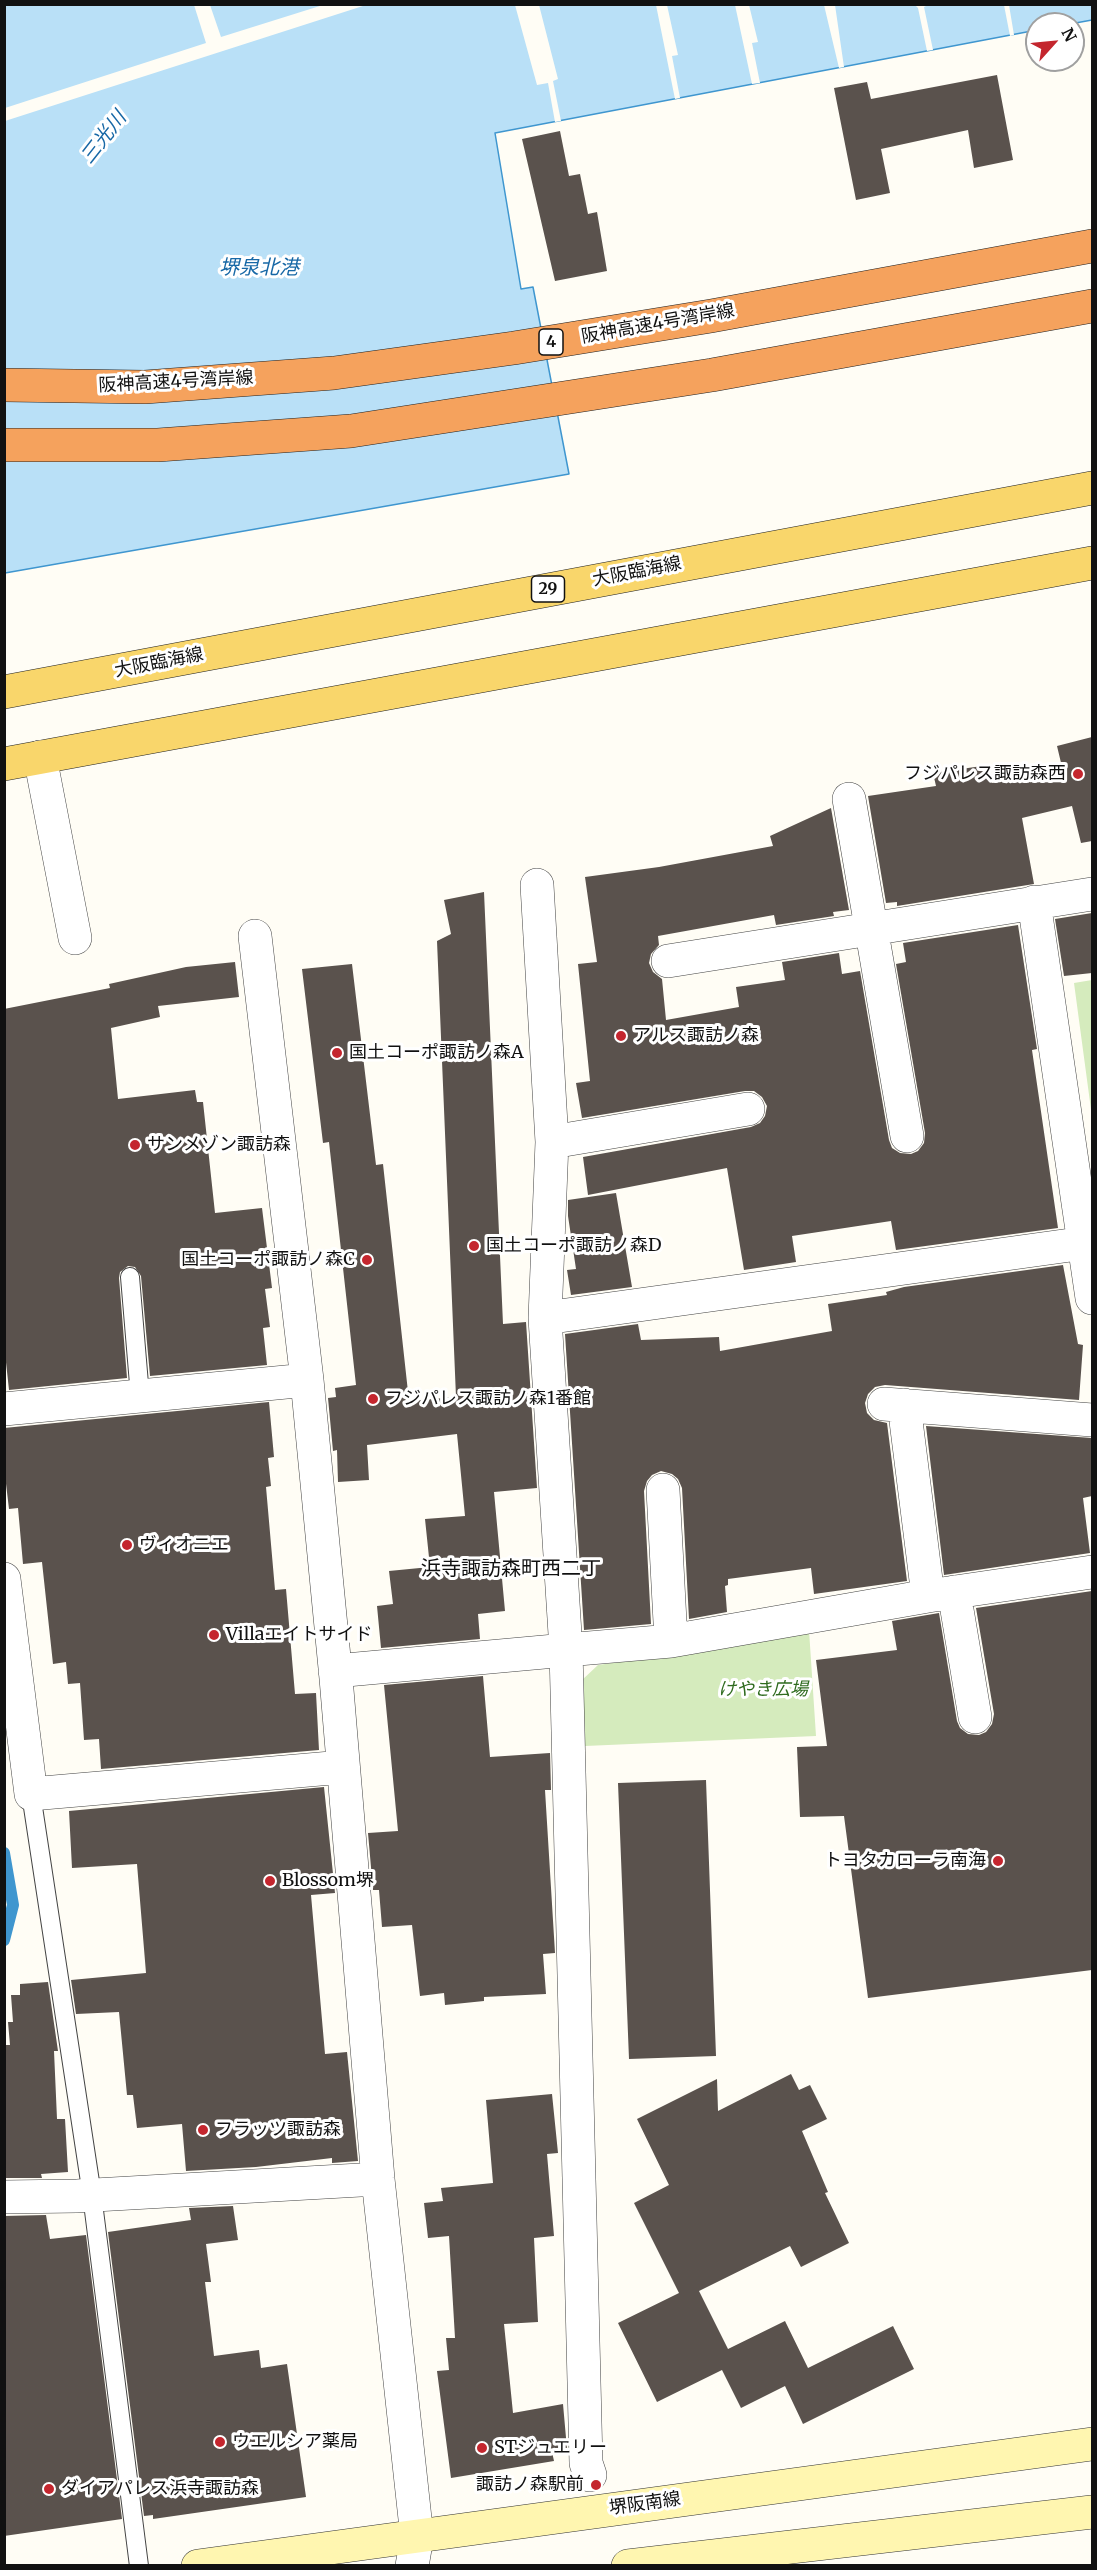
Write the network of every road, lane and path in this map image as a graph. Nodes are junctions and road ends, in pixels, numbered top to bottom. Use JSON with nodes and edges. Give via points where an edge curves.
{"nodes":[{"id":1,"x":1092,"y":246,"type":"edge"},
{"id":2,"x":1092,"y":306,"type":"edge"},
{"id":3,"x":4,"y":385,"type":"edge"},
{"id":4,"x":4,"y":445,"type":"edge"},
{"id":5,"x":1092,"y":488,"type":"edge"},
{"id":6,"x":1092,"y":563,"type":"edge"},
{"id":7,"x":4,"y":692,"type":"edge"},
{"id":8,"x":40,"y":757,"type":"junction"},
{"id":9,"x":4,"y":764,"type":"edge"},
{"id":10,"x":849,"y":799,"type":"dead end"},
{"id":11,"x":537,"y":885,"type":"dead end"},
{"id":12,"x":1092,"y":894,"type":"edge"},
{"id":13,"x":1034,"y":902,"type":"junction"},
{"id":14,"x":871,"y":928,"type":"junction"},
{"id":15,"x":255,"y":936,"type":"dead end"},
{"id":16,"x":75,"y":938,"type":"dead end"},
{"id":17,"x":668,"y":961,"type":"dead end"},
{"id":18,"x":748,"y":1109,"type":"dead end"},
{"id":19,"x":907,"y":1136,"type":"dead end"},
{"id":20,"x":552,"y":1142,"type":"junction"},
{"id":21,"x":1085,"y":1243,"type":"junction"},
{"id":22,"x":130,"y":1277,"type":"dead end"},
{"id":23,"x":1092,"y":1298,"type":"edge"},
{"id":24,"x":545,"y":1318,"type":"junction"},
{"id":25,"x":307,"y":1380,"type":"junction"},
{"id":26,"x":140,"y":1396,"type":"junction"},
{"id":27,"x":4,"y":1409,"type":"edge"},
{"id":28,"x":1092,"y":1420,"type":"edge"},
{"id":29,"x":663,"y":1491,"type":"dead end"},
{"id":30,"x":1092,"y":1572,"type":"edge"},
{"id":31,"x":4,"y":1580,"type":"edge"},
{"id":32,"x":941,"y":1594,"type":"junction"},
{"id":33,"x":671,"y":1641,"type":"junction"},
{"id":34,"x":566,"y":1650,"type":"junction"},
{"id":35,"x":335,"y":1671,"type":"junction"},
{"id":36,"x":975,"y":1717,"type":"dead end"},
{"id":37,"x":343,"y":1767,"type":"junction"},
{"id":38,"x":32,"y":1794,"type":"junction"},
{"id":39,"x":378,"y":2180,"type":"junction"},
{"id":40,"x":92,"y":2195,"type":"junction"},
{"id":41,"x":4,"y":2197,"type":"edge"},
{"id":42,"x":1092,"y":2444,"type":"edge"},
{"id":43,"x":590,"y":2475,"type":"dead end"},
{"id":44,"x":1092,"y":2512,"type":"edge"},
{"id":45,"x":414,"y":2551,"type":"edge"},
{"id":46,"x":787,"y":2556,"type":"edge"},
{"id":47,"x":138,"y":2565,"type":"edge"},
{"id":48,"x":198,"y":2565,"type":"edge"},
{"id":49,"x":628,"y":2565,"type":"edge"}],
"edges":[{"from":1,"to":3,"type":"highway","name":"阪神高速4号湾岸線","number":"4","via":[[711,316],[334,373],[145,387]]},
{"from":2,"to":4,"type":"highway","via":[[712,375],[351,431],[158,445]]},
{"from":5,"to":7,"type":"main road","name":"大阪臨海線","number":"29"},
{"from":6,"to":8,"type":"main road"},
{"from":8,"to":9,"type":"main road"},
{"from":8,"to":16,"type":"street"},
{"from":10,"to":14,"type":"street"},
{"from":11,"to":20,"type":"street"},
{"from":12,"to":13,"type":"street"},
{"from":13,"to":14,"type":"street"},
{"from":13,"to":21,"type":"street"},
{"from":14,"to":17,"type":"street"},
{"from":14,"to":19,"type":"street"},
{"from":15,"to":25,"type":"street"},
{"from":18,"to":20,"type":"street"},
{"from":20,"to":24,"type":"street"},
{"from":21,"to":23,"type":"street"},
{"from":21,"to":24,"type":"street"},
{"from":22,"to":26,"type":"lane"},
{"from":24,"to":34,"type":"street"},
{"from":25,"to":26,"type":"street"},
{"from":25,"to":35,"type":"street"},
{"from":26,"to":27,"type":"street"},
{"from":28,"to":32,"type":"street","via":[[894,1405]]},
{"from":29,"to":33,"type":"street"},
{"from":30,"to":32,"type":"street"},
{"from":31,"to":38,"type":"street"},
{"from":32,"to":33,"type":"street"},
{"from":32,"to":36,"type":"street"},
{"from":33,"to":34,"type":"street"},
{"from":34,"to":35,"type":"street"},
{"from":34,"to":43,"type":"street","via":[[586,2463]]},
{"from":35,"to":37,"type":"street"},
{"from":37,"to":38,"type":"street"},
{"from":37,"to":39,"type":"street"},
{"from":38,"to":40,"type":"lane"},
{"from":39,"to":40,"type":"street"},
{"from":39,"to":45,"type":"street"},
{"from":40,"to":41,"type":"street"},
{"from":40,"to":47,"type":"lane"},
{"from":42,"to":45,"type":"main road","name":"堺阪南線"},
{"from":44,"to":46,"type":"main road"},
{"from":45,"to":48,"type":"main road","name":"堺阪南線"},
{"from":46,"to":49,"type":"main road"}]}
